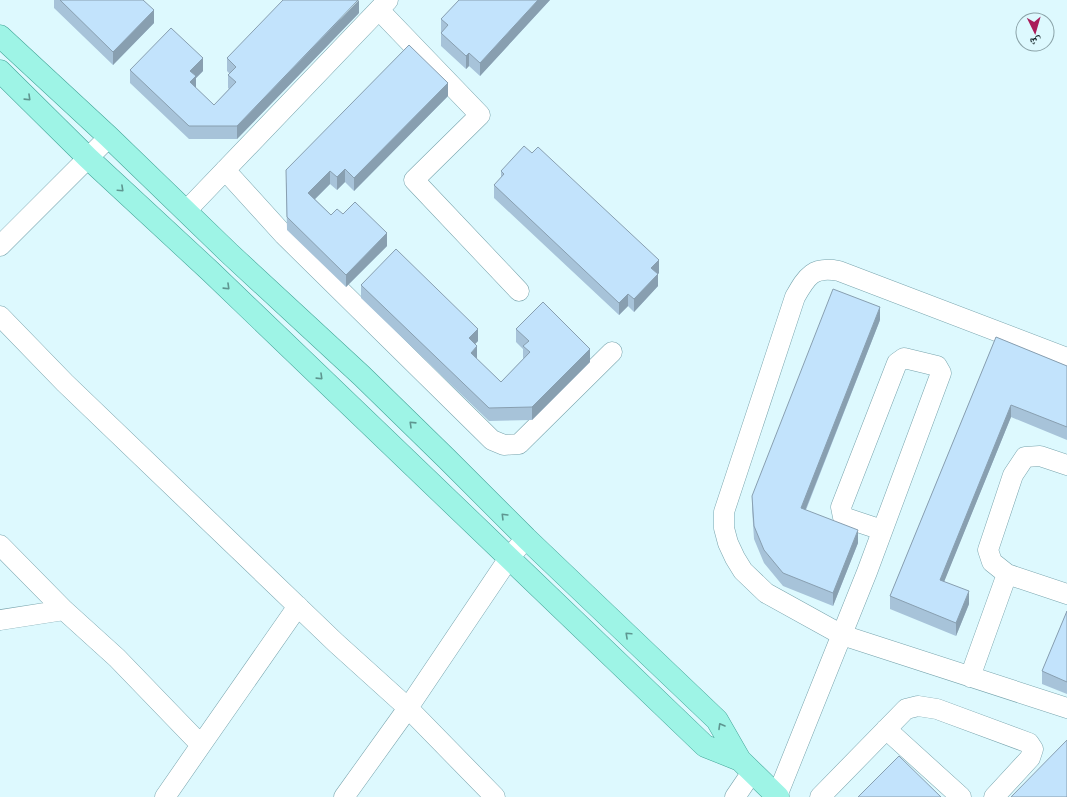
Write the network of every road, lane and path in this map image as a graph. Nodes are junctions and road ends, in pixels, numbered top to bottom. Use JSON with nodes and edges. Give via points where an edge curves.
{"nodes":[{"id":1,"x":383,"y":5,"type":"edge"},
{"id":2,"x":0,"y":36,"type":"edge"},
{"id":3,"x":0,"y":71,"type":"edge"},
{"id":4,"x":109,"y":137,"type":"junction"},
{"id":5,"x":88,"y":158,"type":"junction"},
{"id":6,"x":225,"y":170,"type":"junction"},
{"id":7,"x":186,"y":212,"type":"junction"},
{"id":8,"x":0,"y":246,"type":"edge"},
{"id":9,"x":229,"y":253,"type":"junction"},
{"id":10,"x":210,"y":271,"type":"junction"},
{"id":11,"x":520,"y":291,"type":"dead end"},
{"id":12,"x":0,"y":316,"type":"edge"},
{"id":13,"x":612,"y":352,"type":"dead end"},
{"id":14,"x":1067,"y":358,"type":"edge"},
{"id":15,"x":1067,"y":465,"type":"edge"},
{"id":16,"x":882,"y":530,"type":"junction"},
{"id":17,"x":526,"y":538,"type":"junction"},
{"id":18,"x":0,"y":545,"type":"edge"},
{"id":19,"x":509,"y":558,"type":"junction"},
{"id":20,"x":1007,"y":574,"type":"junction"},
{"id":21,"x":1067,"y":594,"type":"edge"},
{"id":22,"x":298,"y":606,"type":"junction"},
{"id":23,"x":64,"y":610,"type":"junction"},
{"id":24,"x":0,"y":620,"type":"edge"},
{"id":25,"x":842,"y":635,"type":"junction"},
{"id":26,"x":970,"y":677,"type":"junction"},
{"id":27,"x":408,"y":708,"type":"junction"},
{"id":28,"x":1067,"y":708,"type":"edge"},
{"id":29,"x":886,"y":730,"type":"junction"},
{"id":30,"x":201,"y":745,"type":"junction"},
{"id":31,"x":746,"y":766,"type":"junction"},
{"id":32,"x":165,"y":797,"type":"edge"},
{"id":33,"x":344,"y":797,"type":"edge"},
{"id":34,"x":495,"y":797,"type":"edge"},
{"id":35,"x":735,"y":797,"type":"edge"},
{"id":36,"x":778,"y":797,"type":"edge"},
{"id":37,"x":820,"y":797,"type":"edge"},
{"id":38,"x":961,"y":797,"type":"edge"},
{"id":39,"x":994,"y":797,"type":"edge"}],
"edges":[{"from":1,"to":6,"type":"street"},
{"from":1,"to":11,"type":"street","via":[[480,115],[414,180]]},
{"from":2,"to":4,"type":"main road"},
{"from":3,"to":5,"type":"main road","one_way":true},
{"from":4,"to":5,"type":"street"},
{"from":4,"to":7,"type":"main road"},
{"from":5,"to":8,"type":"street"},
{"from":5,"to":10,"type":"main road","one_way":true},
{"from":6,"to":7,"type":"street"},
{"from":6,"to":13,"type":"street","via":[[284,235],[492,440],[504,445],[519,444]]},
{"from":7,"to":9,"type":"main road"},
{"from":9,"to":10,"type":"main road"},
{"from":17,"to":9,"type":"main road","one_way":true,"via":[[362,376]]},
{"from":10,"to":19,"type":"main road","one_way":true},
{"from":12,"to":22,"type":"street","via":[[65,383]]},
{"from":14,"to":25,"type":"street","via":[[839,271],[827,268],[816,271],[805,281],[795,297],[726,505],[724,528],[735,558],[753,582],[766,593]]},
{"from":15,"to":20,"type":"street","via":[[1040,456],[1026,456],[1013,475],[988,550],[992,562]]},
{"from":16,"to":16,"type":"street","via":[[941,373],[937,366],[904,358],[897,363],[841,507],[842,517]]},
{"from":16,"to":25,"type":"street"},
{"from":17,"to":19,"type":"street"},
{"from":31,"to":17,"type":"main road","one_way":true,"via":[[717,720]]},
{"from":18,"to":23,"type":"street"},
{"from":19,"to":27,"type":"street"},
{"from":19,"to":31,"type":"main road","via":[[705,746]]},
{"from":20,"to":21,"type":"street"},
{"from":20,"to":26,"type":"street"},
{"from":22,"to":27,"type":"street"},
{"from":22,"to":30,"type":"street"},
{"from":23,"to":24,"type":"street"},
{"from":23,"to":30,"type":"street","via":[[117,658]]},
{"from":25,"to":26,"type":"street"},
{"from":25,"to":36,"type":"street"},
{"from":26,"to":28,"type":"street"},
{"from":27,"to":33,"type":"street"},
{"from":27,"to":34,"type":"street"},
{"from":29,"to":37,"type":"street"},
{"from":29,"to":38,"type":"street"},
{"from":29,"to":39,"type":"street","via":[[906,709],[918,706],[937,709],[1029,743],[1033,749],[1030,758]]},
{"from":30,"to":32,"type":"street"},
{"from":31,"to":35,"type":"street"},
{"from":31,"to":36,"type":"main road"}]}
